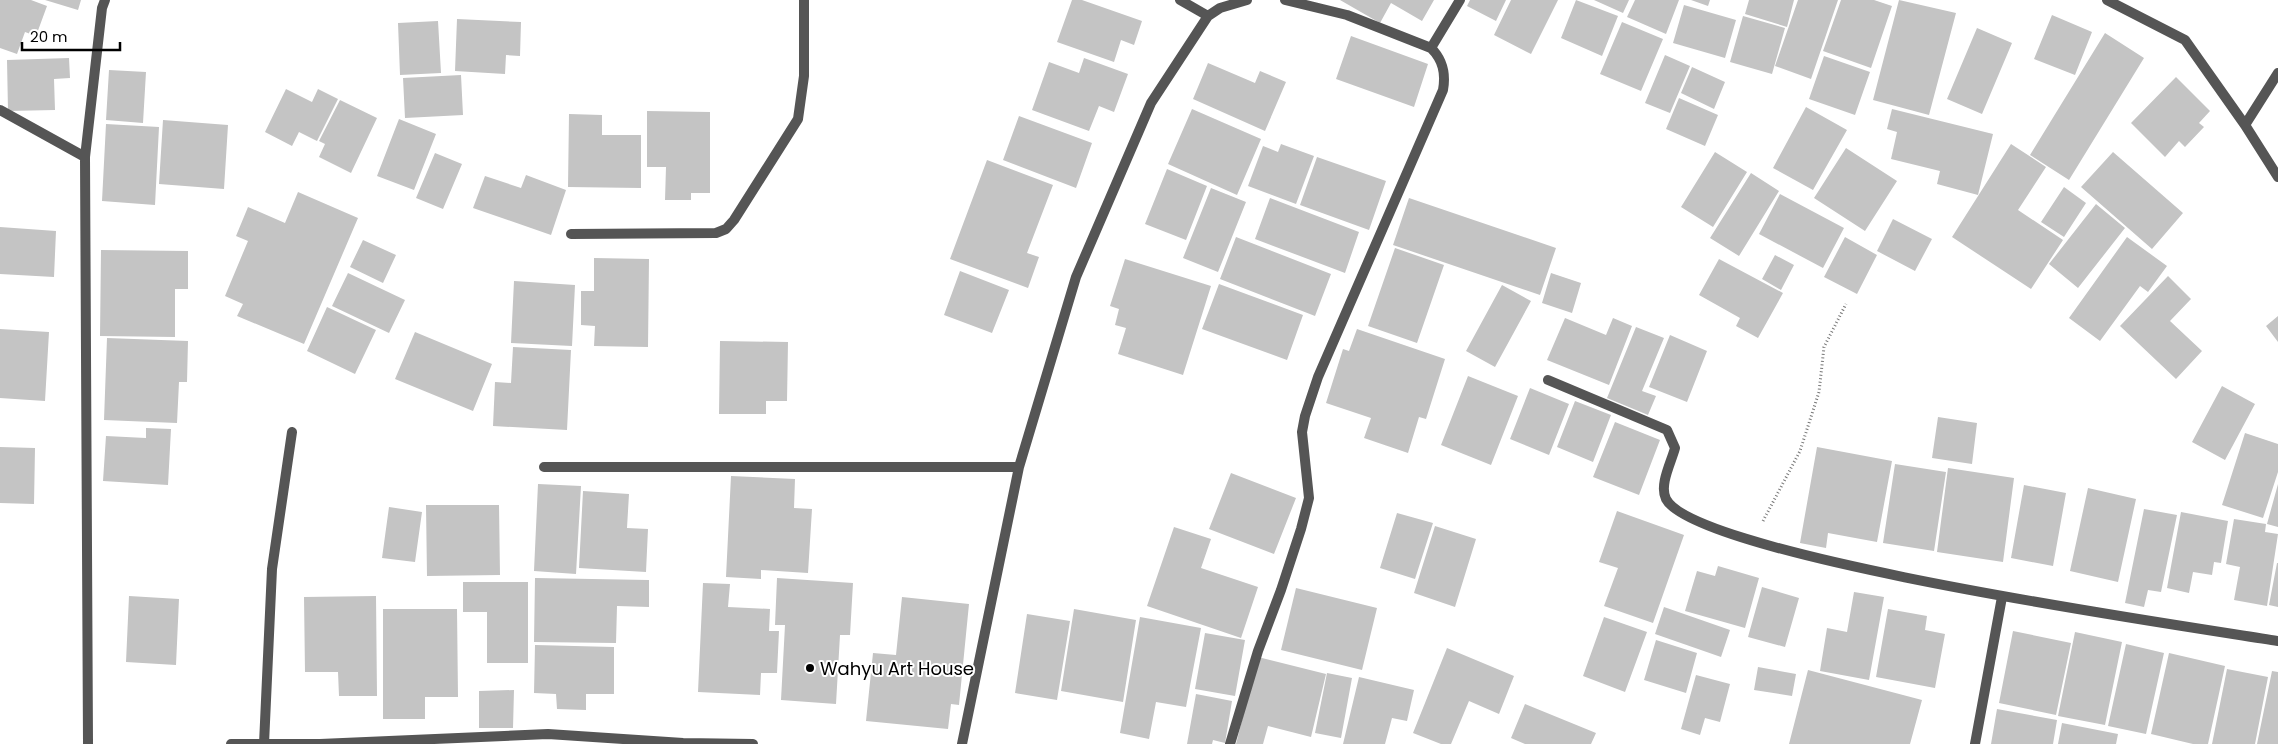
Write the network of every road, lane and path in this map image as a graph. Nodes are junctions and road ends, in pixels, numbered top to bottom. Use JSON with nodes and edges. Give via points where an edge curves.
{"nodes":[{"id":1,"x":105,"y":0,"type":"edge"},
{"id":2,"x":804,"y":0,"type":"edge"},
{"id":3,"x":1180,"y":0,"type":"edge"},
{"id":4,"x":1247,"y":0,"type":"edge"},
{"id":5,"x":1285,"y":0,"type":"edge"},
{"id":6,"x":1460,"y":0,"type":"edge"},
{"id":7,"x":2107,"y":0,"type":"edge"},
{"id":8,"x":1208,"y":16,"type":"junction"},
{"id":9,"x":1431,"y":48,"type":"junction"},
{"id":10,"x":2278,"y":73,"type":"edge"},
{"id":11,"x":0,"y":110,"type":"edge"},
{"id":12,"x":2245,"y":124,"type":"junction"},
{"id":13,"x":85,"y":157,"type":"junction"},
{"id":14,"x":2278,"y":177,"type":"edge"},
{"id":15,"x":571,"y":234,"type":"dead end"},
{"id":16,"x":1846,"y":304,"type":"dead end"},
{"id":17,"x":1548,"y":380,"type":"dead end"},
{"id":18,"x":292,"y":432,"type":"dead end"},
{"id":19,"x":544,"y":467,"type":"dead end"},
{"id":20,"x":1020,"y":467,"type":"junction"},
{"id":21,"x":1752,"y":541,"type":"junction"},
{"id":22,"x":2002,"y":597,"type":"junction"},
{"id":23,"x":2278,"y":640,"type":"edge"},
{"id":24,"x":682,"y":743,"type":"edge"},
{"id":25,"x":88,"y":744,"type":"edge"},
{"id":26,"x":231,"y":744,"type":"edge"},
{"id":27,"x":264,"y":744,"type":"edge"},
{"id":28,"x":753,"y":744,"type":"edge"},
{"id":29,"x":962,"y":744,"type":"edge"},
{"id":30,"x":1230,"y":744,"type":"edge"},
{"id":31,"x":1975,"y":744,"type":"edge"}],
"edges":[{"from":1,"to":13,"type":"street"},
{"from":2,"to":15,"type":"street","via":[[804,76],[798,119],[726,229],[716,233]]},
{"from":3,"to":8,"type":"street"},
{"from":4,"to":8,"type":"street","via":[[1220,8]]},
{"from":5,"to":9,"type":"street","via":[[1347,15]]},
{"from":6,"to":9,"type":"street"},
{"from":7,"to":12,"type":"street","via":[[2185,40]]},
{"from":8,"to":20,"type":"street","via":[[1151,103],[1076,277]]},
{"from":9,"to":30,"type":"street","via":[[1443,64],[1443,90],[1318,377],[1305,416],[1302,432],[1309,498]]},
{"from":10,"to":12,"type":"street"},
{"from":11,"to":13,"type":"street"},
{"from":12,"to":14,"type":"street"},
{"from":13,"to":25,"type":"street"},
{"from":16,"to":21,"type":"path","via":[[1824,347],[1819,392],[1800,451]]},
{"from":17,"to":21,"type":"street","via":[[1667,430],[1675,448],[1663,486],[1666,498],[1674,508],[1695,520]]},
{"from":18,"to":27,"type":"street","via":[[272,569]]},
{"from":19,"to":20,"type":"street"},
{"from":20,"to":29,"type":"street"},
{"from":21,"to":22,"type":"street"},
{"from":22,"to":23,"type":"street"},
{"from":22,"to":31,"type":"street"},
{"from":24,"to":27,"type":"street","via":[[548,734]]},
{"from":24,"to":28,"type":"street"},
{"from":26,"to":27,"type":"street"}]}
